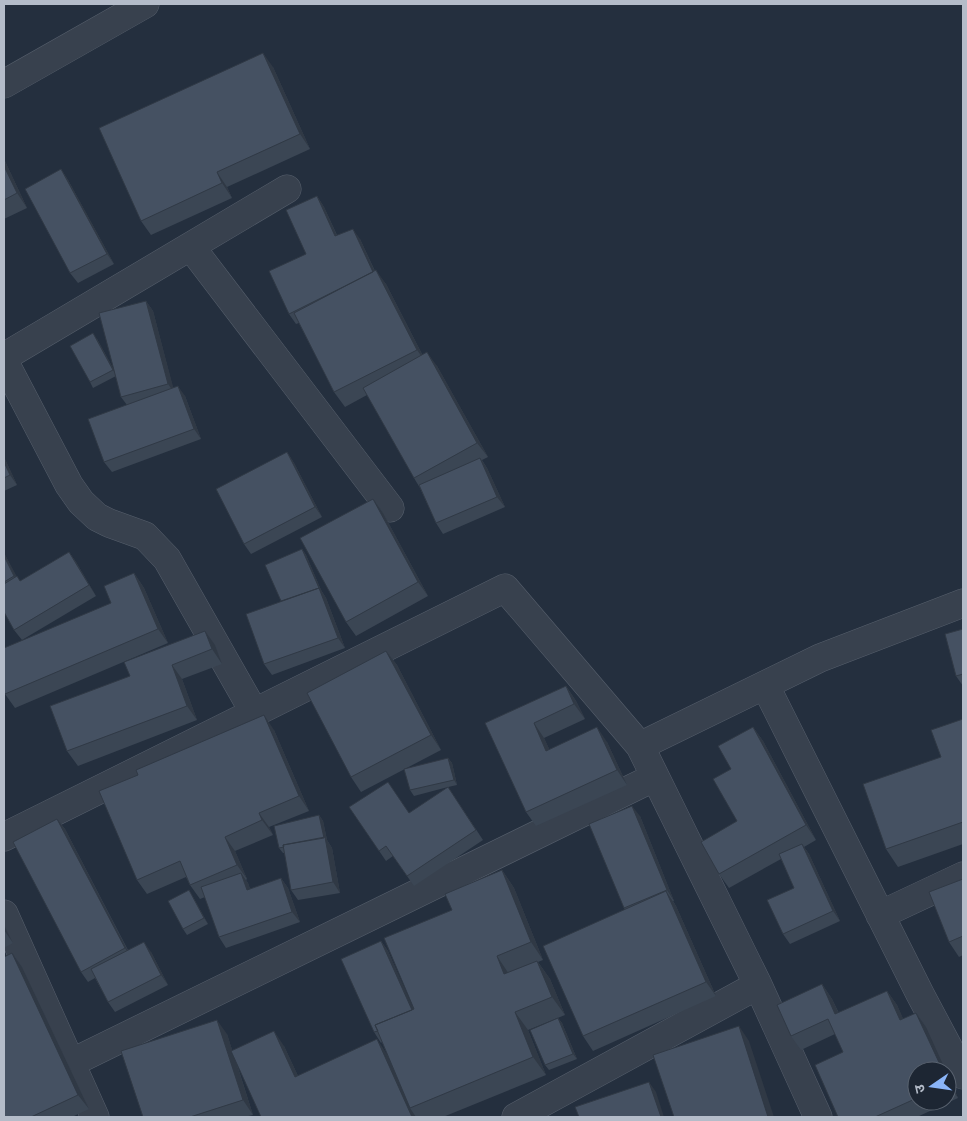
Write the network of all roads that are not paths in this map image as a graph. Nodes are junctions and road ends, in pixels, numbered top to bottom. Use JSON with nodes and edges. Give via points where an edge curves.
{"nodes":[{"id":1,"x":145,"y":4,"type":"edge"},
{"id":2,"x":4,"y":84,"type":"edge"},
{"id":3,"x":288,"y":189,"type":"dead end"},
{"id":4,"x":191,"y":247,"type":"junction"},
{"id":5,"x":4,"y":357,"type":"edge"},
{"id":6,"x":4,"y":361,"type":"edge"},
{"id":7,"x":390,"y":508,"type":"dead end"},
{"id":8,"x":963,"y":603,"type":"edge"},
{"id":9,"x":766,"y":685,"type":"junction"},
{"id":10,"x":254,"y":712,"type":"junction"},
{"id":11,"x":640,"y":746,"type":"junction"},
{"id":12,"x":655,"y":777,"type":"junction"},
{"id":13,"x":4,"y":837,"type":"edge"},
{"id":14,"x":963,"y":876,"type":"edge"},
{"id":15,"x":4,"y":914,"type":"edge"},
{"id":16,"x":880,"y":916,"type":"junction"},
{"id":17,"x":758,"y":985,"type":"junction"},
{"id":18,"x":71,"y":1063,"type":"junction"},
{"id":19,"x":963,"y":1076,"type":"edge"},
{"id":20,"x":95,"y":1117,"type":"edge"},
{"id":21,"x":516,"y":1117,"type":"edge"},
{"id":22,"x":818,"y":1117,"type":"edge"}],
"edges":[{"from":1,"to":2,"type":"street"},
{"from":3,"to":4,"type":"street"},
{"from":4,"to":5,"type":"street"},
{"from":4,"to":7,"type":"street"},
{"from":6,"to":10,"type":"street","via":[[81,502],[97,517],[145,536],[167,559]]},
{"from":8,"to":9,"type":"street","via":[[820,658]]},
{"from":9,"to":11,"type":"street"},
{"from":9,"to":16,"type":"street"},
{"from":10,"to":11,"type":"street","via":[[505,588]]},
{"from":10,"to":13,"type":"street"},
{"from":11,"to":12,"type":"street"},
{"from":12,"to":17,"type":"street"},
{"from":12,"to":18,"type":"street"},
{"from":14,"to":16,"type":"street"},
{"from":15,"to":18,"type":"street"},
{"from":16,"to":19,"type":"street"},
{"from":17,"to":21,"type":"street"},
{"from":17,"to":22,"type":"street"},
{"from":18,"to":20,"type":"street"}]}
